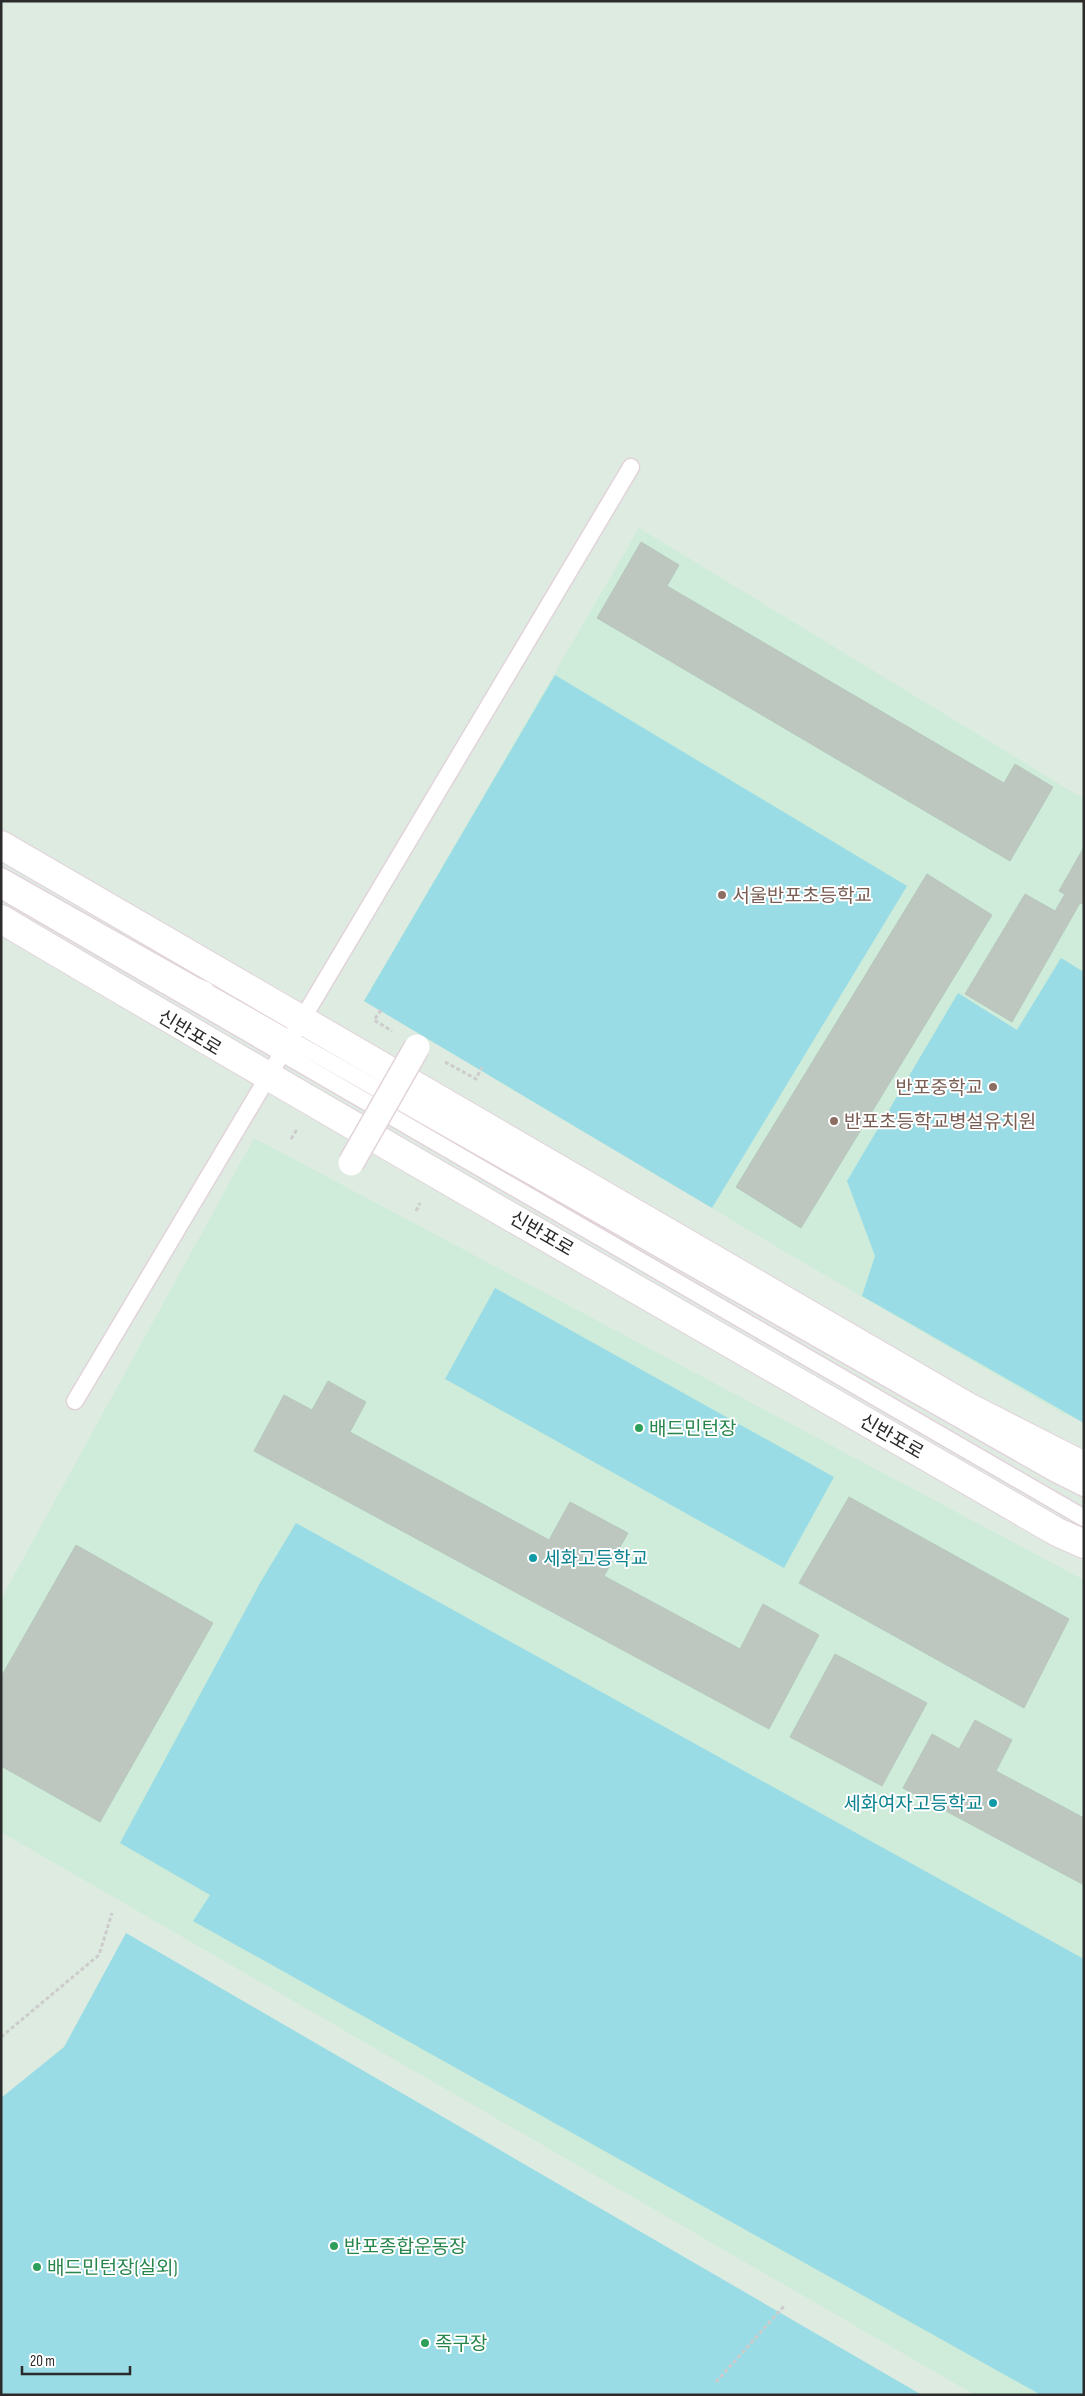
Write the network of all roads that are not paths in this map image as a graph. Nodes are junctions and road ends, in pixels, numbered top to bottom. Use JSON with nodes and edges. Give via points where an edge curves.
{"nodes":[{"id":1,"x":630,"y":467,"type":"dead end"},
{"id":2,"x":1,"y":845,"type":"edge"},
{"id":3,"x":1,"y":876,"type":"edge"},
{"id":4,"x":1,"y":890,"type":"edge"},
{"id":5,"x":1,"y":919,"type":"edge"},
{"id":6,"x":196,"y":986,"type":"junction"},
{"id":7,"x":290,"y":1037,"type":"junction"},
{"id":8,"x":417,"y":1047,"type":"dead end"},
{"id":9,"x":267,"y":1077,"type":"junction"},
{"id":10,"x":351,"y":1163,"type":"dead end"},
{"id":11,"x":75,"y":1401,"type":"dead end"},
{"id":12,"x":1084,"y":1466,"type":"edge"},
{"id":13,"x":1084,"y":1488,"type":"edge"},
{"id":14,"x":1084,"y":1518,"type":"edge"},
{"id":15,"x":1084,"y":1544,"type":"edge"}],
"edges":[{"from":1,"to":7,"type":"lane"},
{"from":2,"to":7,"type":"main road"},
{"from":3,"to":6,"type":"lane"},
{"from":4,"to":7,"type":"lane"},
{"from":5,"to":9,"type":"main road","name":"신반포로"},
{"from":6,"to":7,"type":"lane"},
{"from":6,"to":7,"type":"lane"},
{"from":7,"to":9,"type":"lane"},
{"from":7,"to":12,"type":"main road","via":[[970,1408]]},
{"from":7,"to":13,"type":"lane"},
{"from":7,"to":14,"type":"lane"},
{"from":8,"to":10,"type":"street","bridge":true},
{"from":9,"to":11,"type":"lane"},
{"from":9,"to":15,"type":"main road","name":"신반포로","via":[[392,1146],[1057,1532]]}]}
